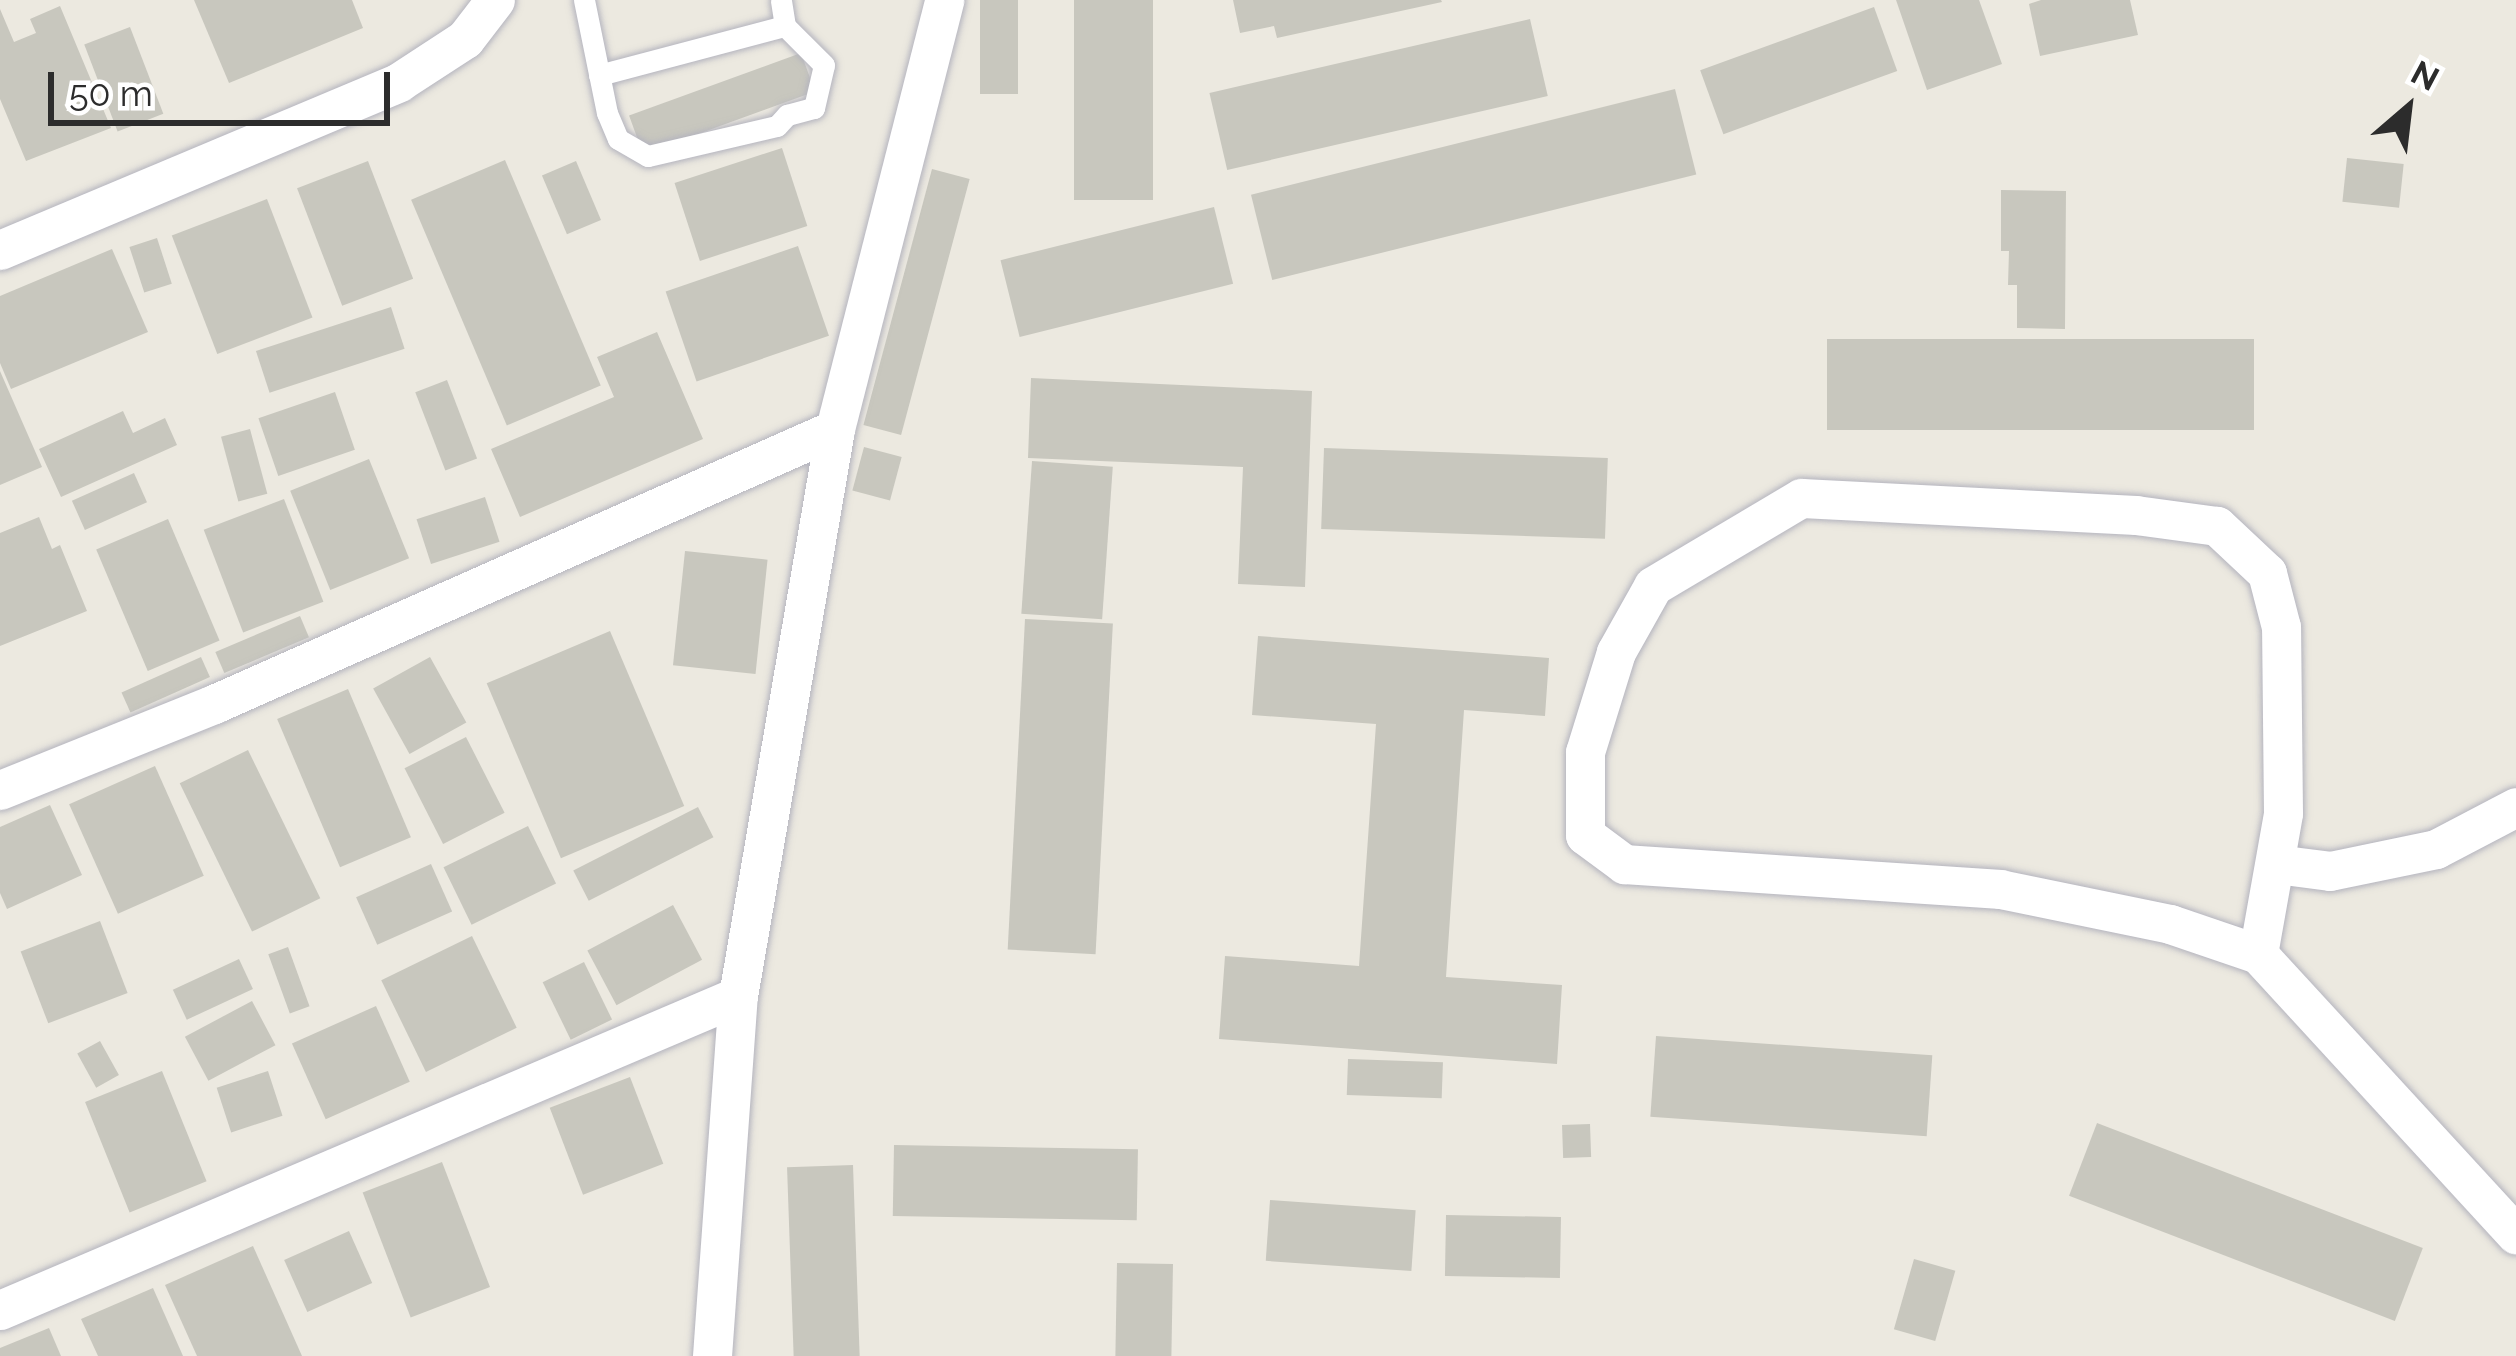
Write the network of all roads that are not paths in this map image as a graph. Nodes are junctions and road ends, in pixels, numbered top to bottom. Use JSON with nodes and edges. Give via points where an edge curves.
{"nodes":[{"id":1,"x":495,"y":0,"type":"edge"},
{"id":2,"x":584,"y":0,"type":"edge"},
{"id":3,"x":781,"y":0,"type":"edge"},
{"id":4,"x":944,"y":0,"type":"edge"},
{"id":5,"x":785,"y":26,"type":"junction"},
{"id":6,"x":599,"y":75,"type":"junction"},
{"id":7,"x":0,"y":250,"type":"edge"},
{"id":8,"x":836,"y":429,"type":"junction"},
{"id":9,"x":0,"y":790,"type":"edge"},
{"id":10,"x":2516,"y":807,"type":"edge"},
{"id":11,"x":2276,"y":864,"type":"junction"},
{"id":12,"x":2258,"y":954,"type":"junction"},
{"id":13,"x":738,"y":996,"type":"junction"},
{"id":14,"x":2516,"y":1235,"type":"edge"},
{"id":15,"x":0,"y":1310,"type":"edge"},
{"id":16,"x":712,"y":1356,"type":"edge"}],
"edges":[{"from":1,"to":7,"type":"street","via":[[465,39],[399,82]]},
{"from":2,"to":6,"type":"lane"},
{"from":3,"to":5,"type":"lane"},
{"from":4,"to":8,"type":"street"},
{"from":5,"to":6,"type":"lane"},
{"from":5,"to":6,"type":"lane","via":[[824,65],[814,108],[777,126],[647,156],[618,139]]},
{"from":8,"to":9,"type":"street"},
{"from":8,"to":13,"type":"street"},
{"from":10,"to":11,"type":"street","via":[[2435,849],[2330,871]]},
{"from":11,"to":12,"type":"street"},
{"from":11,"to":12,"type":"street","via":[[2281,627],[2267,573],[2217,526],[1801,498],[1653,586],[1616,652],[1585,752],[1586,835],[1624,864],[2000,890],[2170,924]]},
{"from":12,"to":14,"type":"street"},
{"from":13,"to":15,"type":"street"},
{"from":13,"to":16,"type":"street"}]}
